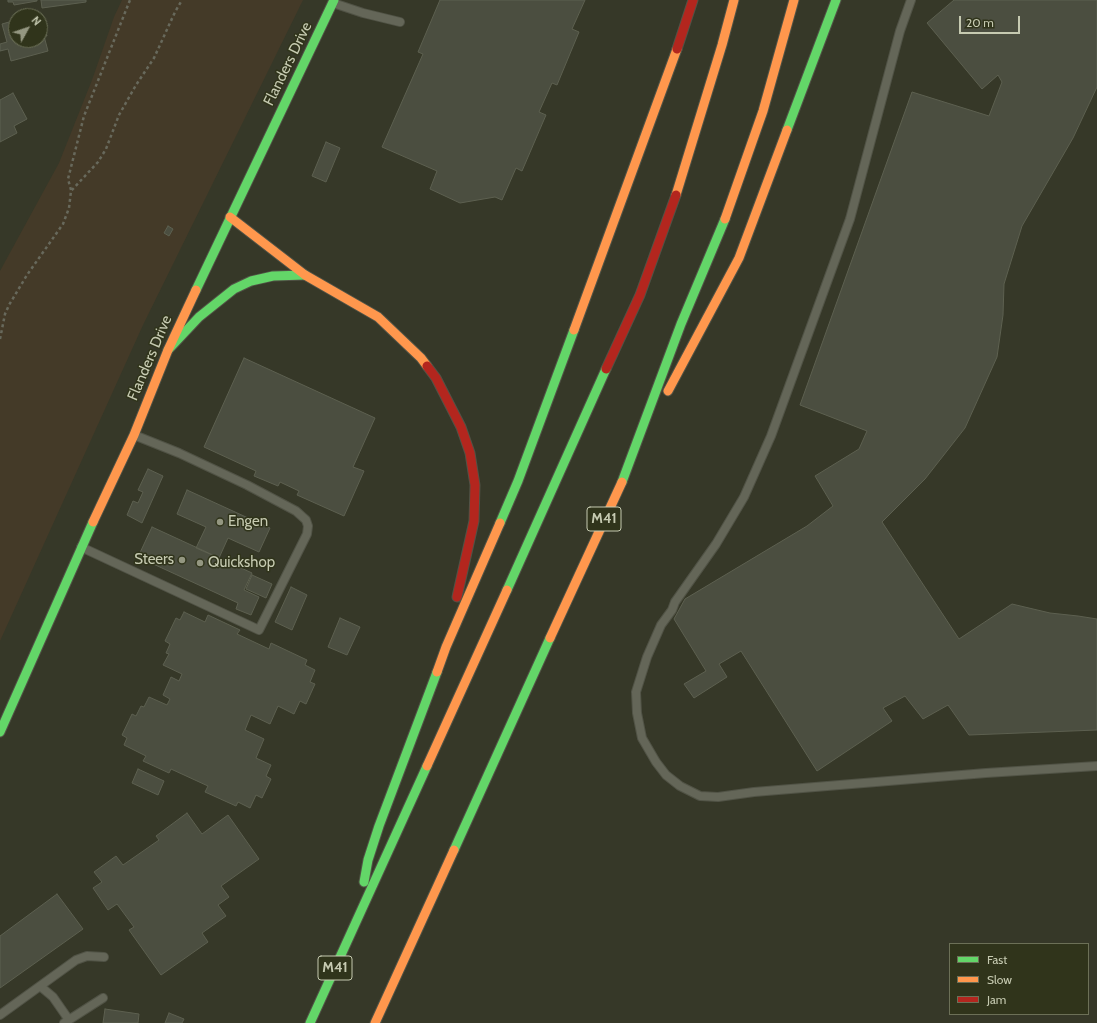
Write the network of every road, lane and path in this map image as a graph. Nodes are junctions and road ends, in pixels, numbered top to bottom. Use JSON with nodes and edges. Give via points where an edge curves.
{"nodes":[{"id":1,"x":130,"y":0,"type":"edge"},
{"id":2,"x":182,"y":0,"type":"edge"},
{"id":3,"x":693,"y":0,"type":"edge"},
{"id":4,"x":734,"y":0,"type":"edge"},
{"id":5,"x":794,"y":0,"type":"edge"},
{"id":6,"x":836,"y":0,"type":"edge"},
{"id":7,"x":911,"y":0,"type":"edge"},
{"id":8,"x":334,"y":2,"type":"edge"},
{"id":9,"x":400,"y":22,"type":"dead end"},
{"id":10,"x":71,"y":191,"type":"junction"},
{"id":11,"x":230,"y":218,"type":"junction"},
{"id":12,"x":305,"y":275,"type":"junction"},
{"id":13,"x":0,"y":338,"type":"edge"},
{"id":14,"x":168,"y":350,"type":"junction"},
{"id":15,"x":134,"y":435,"type":"junction"},
{"id":16,"x":624,"y":477,"type":"junction"},
{"id":17,"x":81,"y":547,"type":"junction"},
{"id":18,"x":446,"y":647,"type":"junction"},
{"id":19,"x":0,"y":732,"type":"edge"},
{"id":20,"x":1097,"y":766,"type":"edge"},
{"id":21,"x":361,"y":914,"type":"junction"},
{"id":22,"x":104,"y":957,"type":"dead end"},
{"id":23,"x":40,"y":986,"type":"junction"},
{"id":24,"x":103,"y":998,"type":"dead end"},
{"id":25,"x":0,"y":1014,"type":"edge"},
{"id":26,"x":66,"y":1022,"type":"edge"},
{"id":27,"x":310,"y":1023,"type":"edge"},
{"id":28,"x":375,"y":1023,"type":"edge"}],
"edges":[{"from":1,"to":10,"type":"path","via":[[84,116],[68,179]]},
{"from":2,"to":10,"type":"path","via":[[154,58],[119,115],[106,149],[98,162]]},
{"from":3,"to":18,"type":"main road","via":[[620,207],[518,481]]},
{"from":4,"to":21,"type":"main road","number":"M41","via":[[681,181],[640,295]]},
{"from":5,"to":16,"type":"main road","number":"M41","via":[[763,111],[728,211],[681,324]]},
{"from":6,"to":16,"type":"main road","via":[[739,258]]},
{"from":7,"to":20,"type":"lane","via":[[900,31],[850,219],[771,436],[744,497],[716,544],[661,625],[647,657],[636,692],[642,738],[666,775],[680,786],[700,796],[718,797],[922,778]]},
{"from":8,"to":9,"type":"lane","via":[[363,13]]},
{"from":8,"to":11,"type":"main road","name":"Flanders Drive"},
{"from":10,"to":13,"type":"path","via":[[69,208],[63,224],[9,305]]},
{"from":11,"to":12,"type":"main road"},
{"from":11,"to":14,"type":"main road","name":"Flanders Drive"},
{"from":12,"to":14,"type":"main road","via":[[273,276],[251,281],[234,289],[199,317]]},
{"from":12,"to":18,"type":"main road","via":[[378,318],[396,332],[436,378],[461,427],[470,453],[475,484],[474,521]]},
{"from":14,"to":15,"type":"main road","name":"Flanders Drive"},
{"from":15,"to":17,"type":"main road","name":"Flanders Drive"},
{"from":15,"to":17,"type":"lane","via":[[179,453],[296,511],[306,520],[307,534],[260,630]]},
{"from":16,"to":28,"type":"main road","number":"M41"},
{"from":17,"to":19,"type":"main road","name":"Flanders Drive"},
{"from":18,"to":21,"type":"main road","via":[[378,826],[362,888]]},
{"from":21,"to":27,"type":"main road","number":"M41"},
{"from":22,"to":23,"type":"lane","via":[[87,956],[76,960]]},
{"from":23,"to":25,"type":"lane"},
{"from":23,"to":26,"type":"lane","via":[[53,997]]},
{"from":24,"to":26,"type":"lane"}]}
